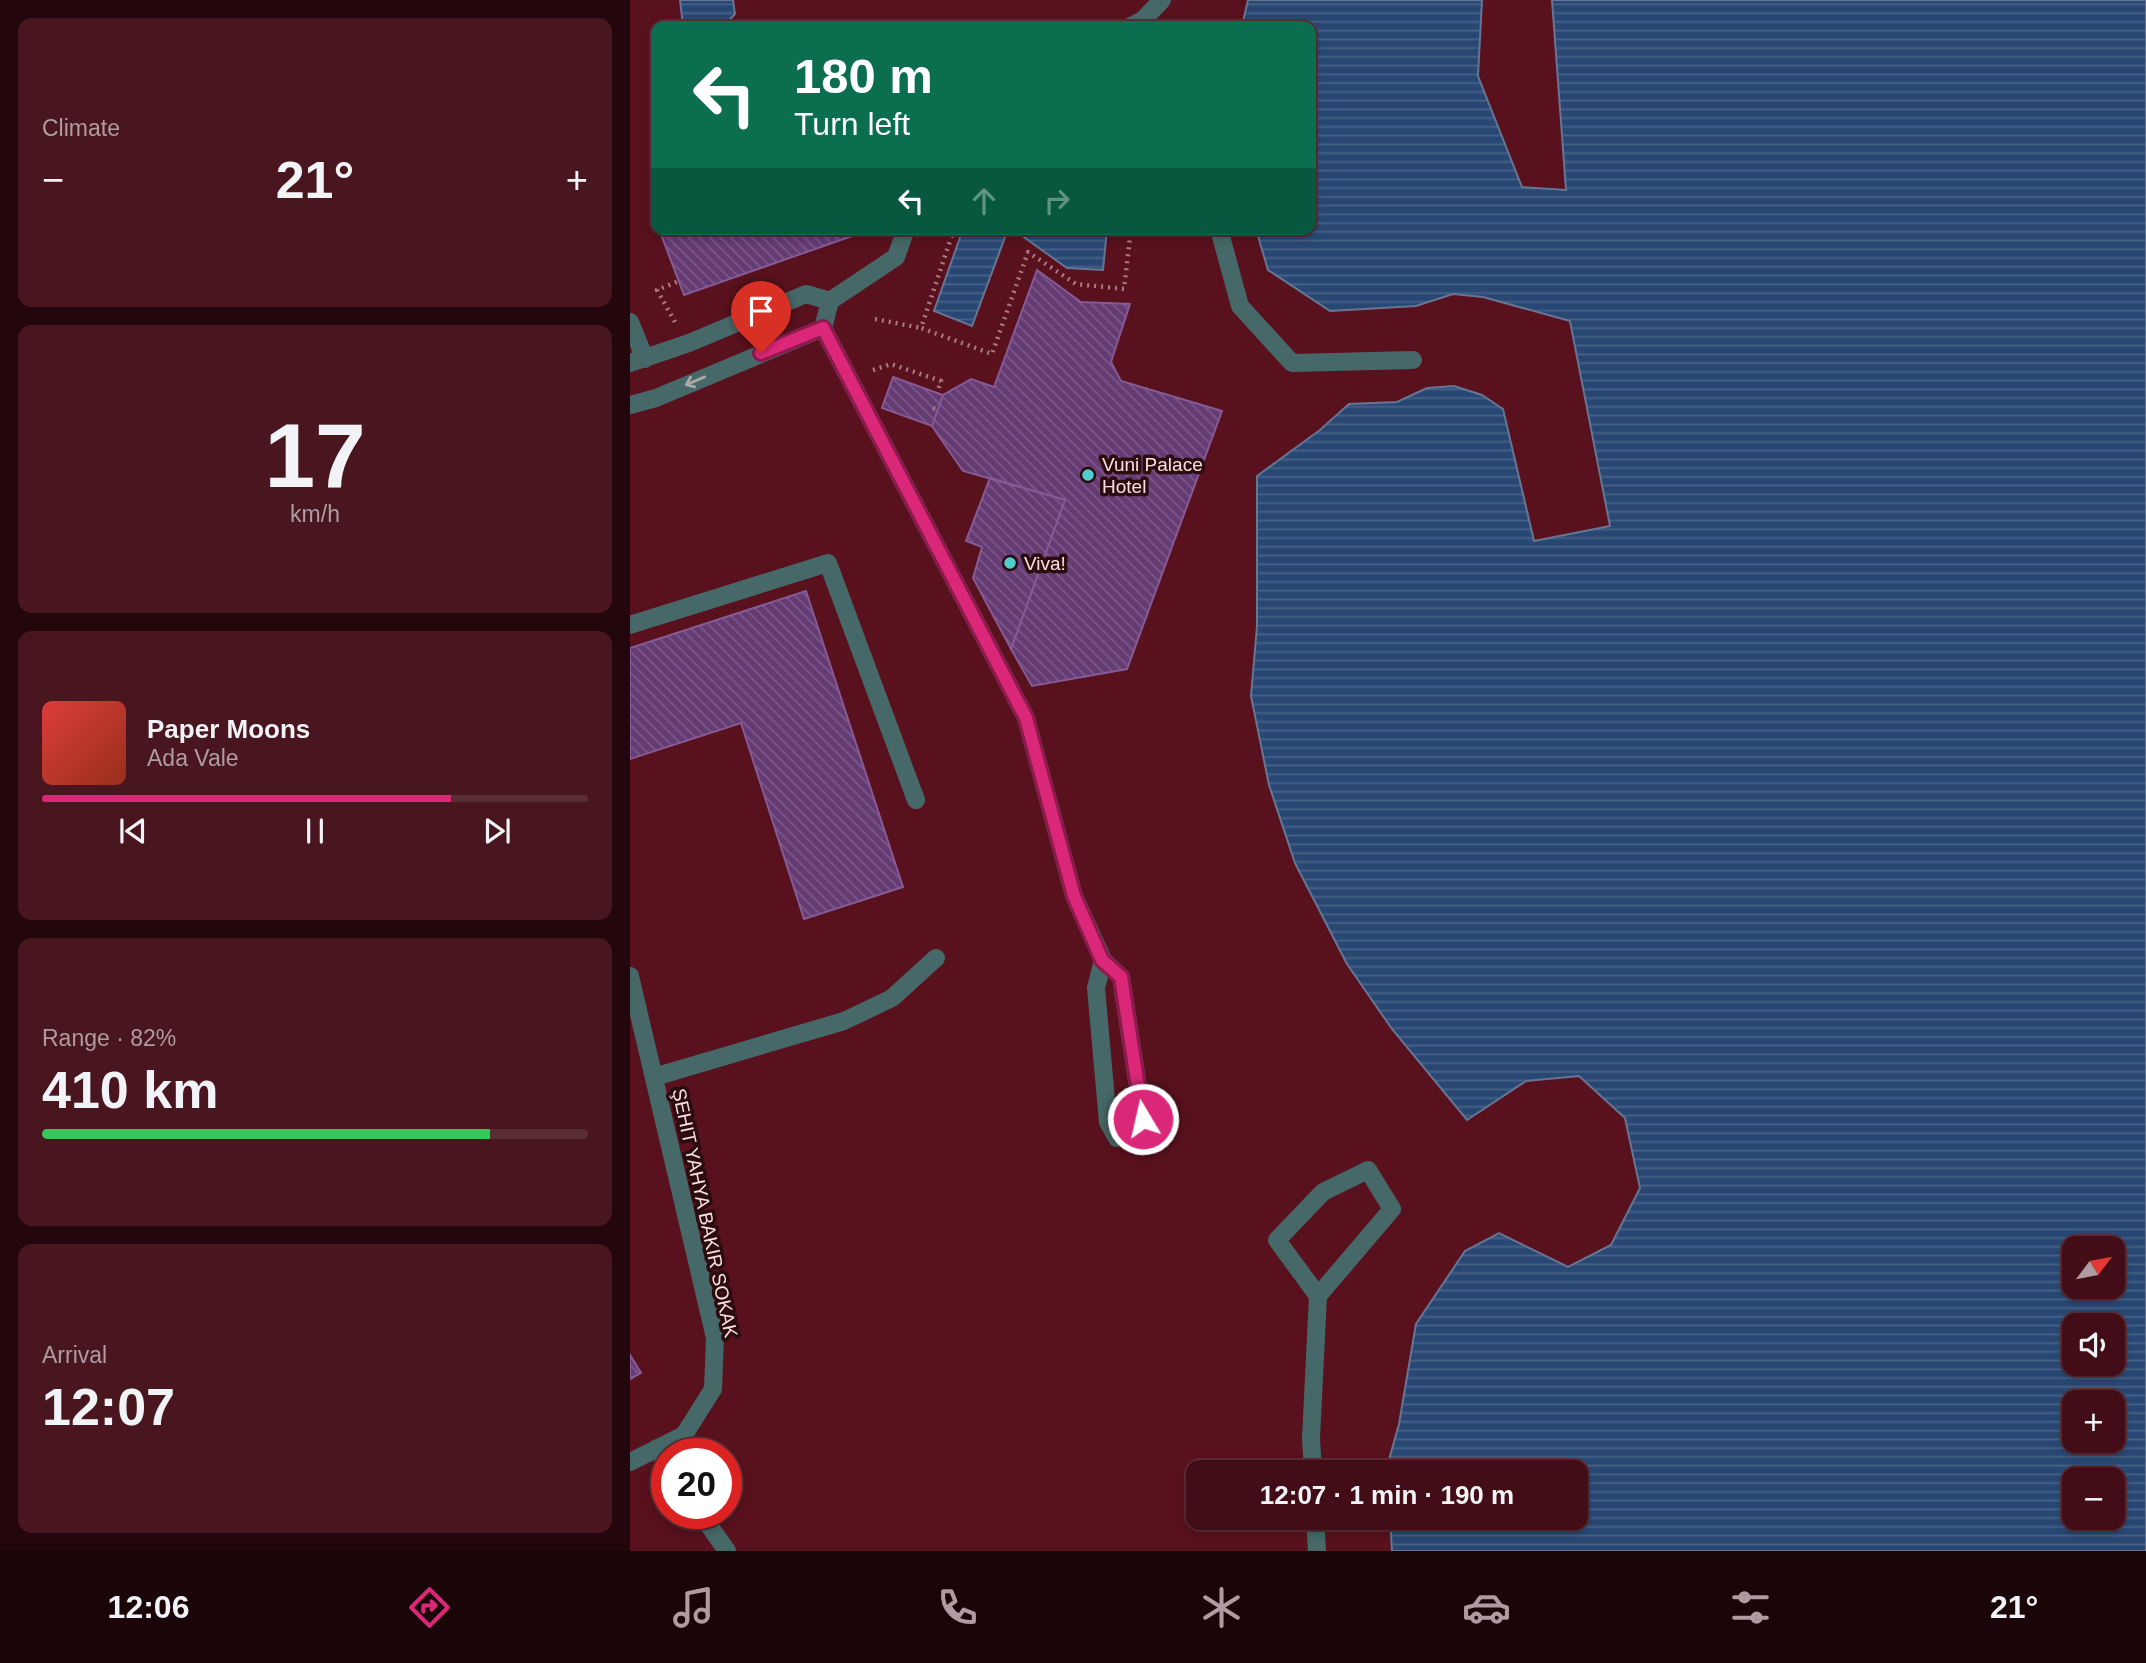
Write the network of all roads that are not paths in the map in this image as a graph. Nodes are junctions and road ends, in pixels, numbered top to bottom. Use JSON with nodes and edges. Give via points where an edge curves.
{"nodes":[{"id":1,"x":1162,"y":0,"type":"edge"},
{"id":2,"x":1143,"y":21,"type":"edge"},
{"id":3,"x":904,"y":235,"type":"edge"},
{"id":4,"x":1221,"y":235,"type":"edge"},
{"id":5,"x":830,"y":301,"type":"junction"},
{"id":6,"x":630,"y":322,"type":"edge"},
{"id":7,"x":823,"y":328,"type":"junction"},
{"id":8,"x":1413,"y":360,"type":"dead end"},
{"id":9,"x":638,"y":361,"type":"edge"},
{"id":10,"x":630,"y":405,"type":"edge"},
{"id":11,"x":630,"y":625,"type":"edge"},
{"id":12,"x":916,"y":800,"type":"dead end"},
{"id":13,"x":936,"y":958,"type":"dead end"},
{"id":14,"x":1102,"y":960,"type":"junction"},
{"id":15,"x":630,"y":976,"type":"edge"},
{"id":16,"x":654,"y":1077,"type":"junction"},
{"id":17,"x":1318,"y":1296,"type":"junction"},
{"id":18,"x":680,"y":1438,"type":"edge"},
{"id":19,"x":651,"y":1458,"type":"edge"},
{"id":20,"x":1312,"y":1460,"type":"edge"},
{"id":21,"x":630,"y":1462,"type":"edge"},
{"id":22,"x":712,"y":1529,"type":"edge"},
{"id":23,"x":1316,"y":1530,"type":"edge"},
{"id":24,"x":727,"y":1551,"type":"edge"},
{"id":25,"x":1317,"y":1551,"type":"edge"}],
"edges":[{"from":1,"to":2,"type":"street"},
{"from":3,"to":5,"type":"street","via":[[896,257]]},
{"from":4,"to":8,"type":"street","via":[[1240,306],[1292,363]]},
{"from":5,"to":7,"type":"street"},
{"from":5,"to":9,"type":"street","via":[[806,294]]},
{"from":6,"to":9,"type":"street"},
{"from":7,"to":10,"type":"street","one_way":true},
{"from":7,"to":14,"type":"street","via":[[1026,718],[1074,896]]},
{"from":11,"to":12,"type":"street","via":[[828,563]]},
{"from":13,"to":16,"type":"street","via":[[892,998],[844,1021]]},
{"from":14,"to":14,"type":"street","via":[[1121,977],[1143,1119],[1135,1137],[1117,1138],[1108,1122],[1096,988]]},
{"from":15,"to":16,"type":"street"},
{"from":16,"to":18,"type":"street","via":[[715,1338],[713,1389]]},
{"from":17,"to":17,"type":"street","via":[[1392,1209],[1367,1170],[1323,1192],[1277,1240]]},
{"from":17,"to":20,"type":"street"},
{"from":19,"to":21,"type":"street"},
{"from":22,"to":24,"type":"street"},
{"from":23,"to":25,"type":"street"}]}
